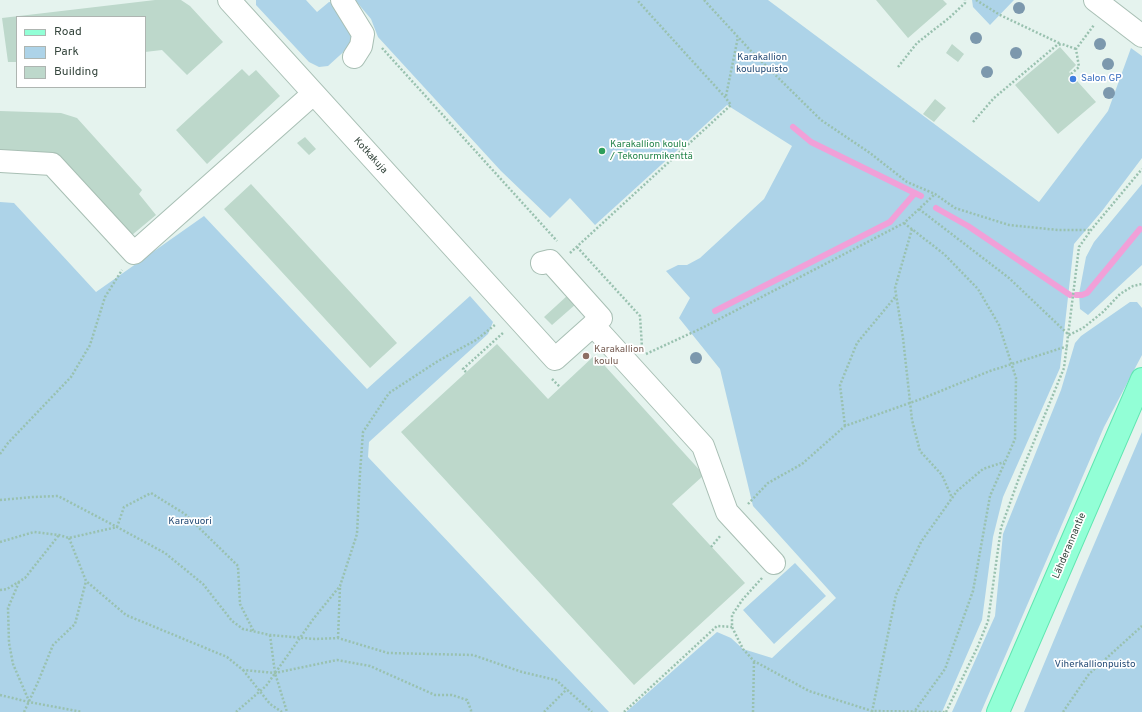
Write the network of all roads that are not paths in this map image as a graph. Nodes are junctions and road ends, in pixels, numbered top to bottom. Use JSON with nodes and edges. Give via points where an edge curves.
{"nodes":[{"id":1,"x":229,"y":0,"type":"edge"},
{"id":2,"x":342,"y":0,"type":"edge"},
{"id":3,"x":1097,"y":10,"type":"edge"},
{"id":4,"x":1142,"y":36,"type":"edge"},
{"id":5,"x":354,"y":57,"type":"dead end"},
{"id":6,"x":313,"y":94,"type":"junction"},
{"id":7,"x":0,"y":161,"type":"edge"},
{"id":8,"x":542,"y":263,"type":"dead end"},
{"id":9,"x":593,"y":325,"type":"junction"},
{"id":10,"x":1142,"y":379,"type":"edge"},
{"id":11,"x":774,"y":563,"type":"road end"},
{"id":12,"x":998,"y":712,"type":"edge"}],
"edges":[{"from":1,"to":6,"type":"street","name":"Kotkakuja"},
{"from":2,"to":5,"type":"street","via":[[362,34],[361,46]]},
{"from":3,"to":4,"type":"street"},
{"from":6,"to":7,"type":"street","via":[[134,253],[52,164]]},
{"from":6,"to":9,"type":"street","name":"Kotkakuja","via":[[509,320],[555,359]]},
{"from":8,"to":9,"type":"street","via":[[550,261],[601,318]]},
{"from":9,"to":11,"type":"street","via":[[635,359],[703,446],[727,512]]},
{"from":10,"to":12,"type":"main road","name":"Lähderannantie"}]}
